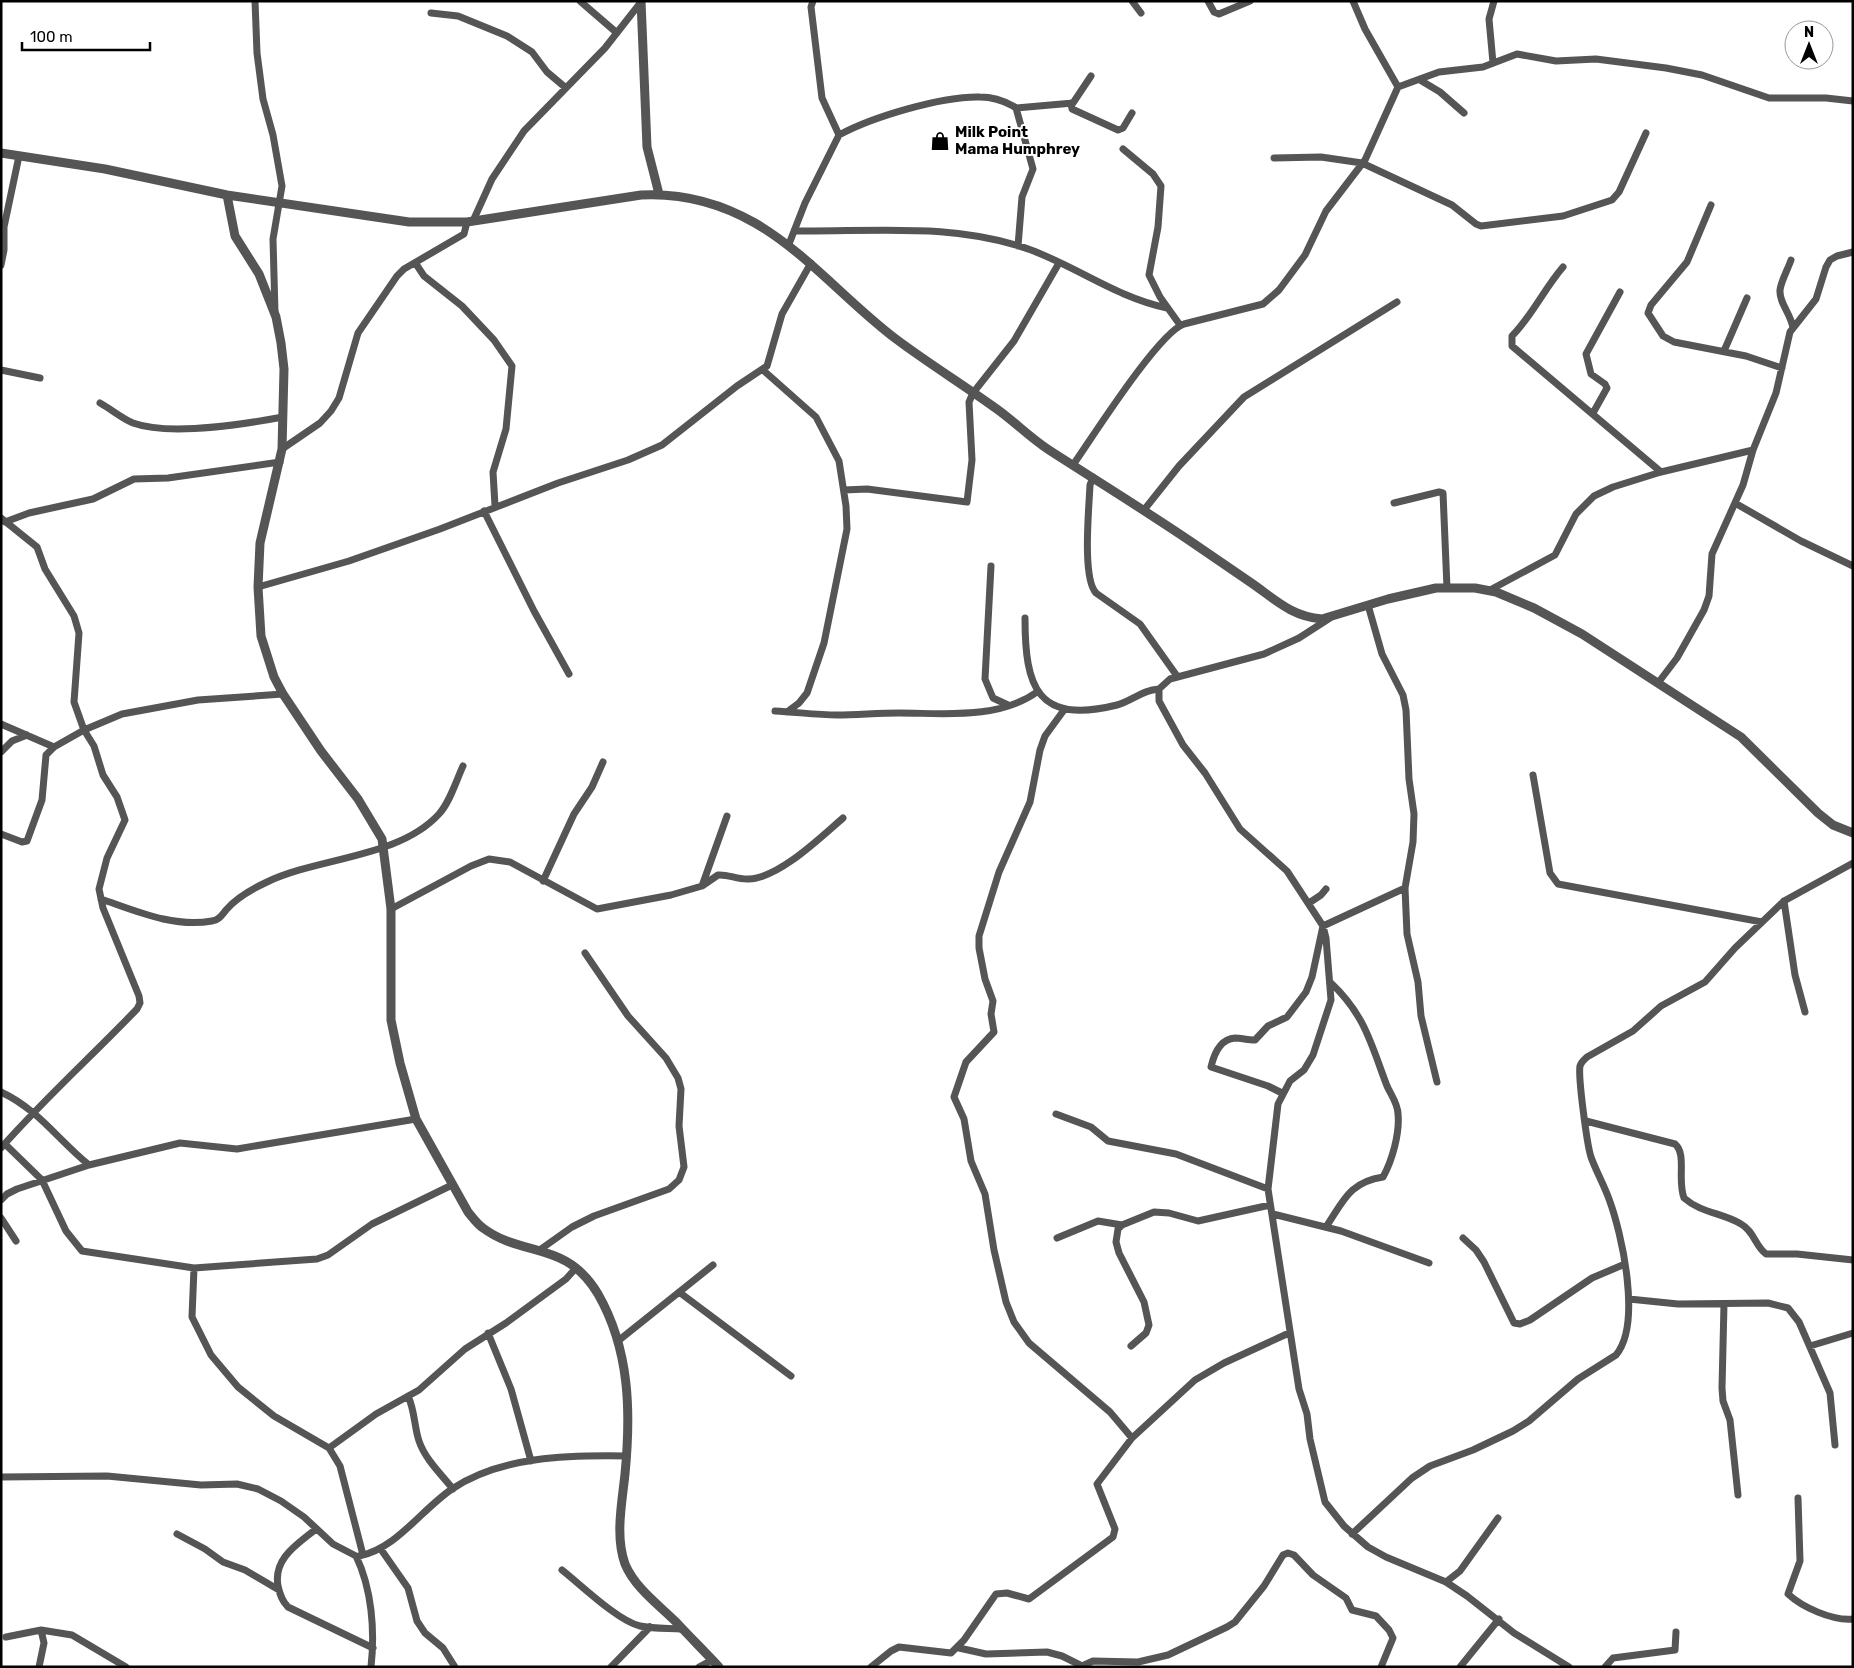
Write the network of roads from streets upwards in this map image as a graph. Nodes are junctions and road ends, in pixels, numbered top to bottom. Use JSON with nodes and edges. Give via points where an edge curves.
{"nodes":[{"id":1,"x":255,"y":1,"type":"edge"},
{"id":2,"x":580,"y":1,"type":"edge"},
{"id":3,"x":813,"y":1,"type":"edge"},
{"id":4,"x":1132,"y":1,"type":"edge"},
{"id":5,"x":1208,"y":1,"type":"edge"},
{"id":6,"x":1250,"y":1,"type":"edge"},
{"id":7,"x":1353,"y":1,"type":"edge"},
{"id":8,"x":1494,"y":1,"type":"edge"},
{"id":9,"x":641,"y":2,"type":"edge"},
{"id":10,"x":432,"y":13,"type":"dead end"},
{"id":11,"x":1140,"y":13,"type":"dead end"},
{"id":12,"x":617,"y":34,"type":"junction"},
{"id":13,"x":1493,"y":63,"type":"junction"},
{"id":14,"x":1091,"y":76,"type":"dead end"},
{"id":15,"x":1420,"y":80,"type":"junction"},
{"id":16,"x":1398,"y":87,"type":"junction"},
{"id":17,"x":566,"y":88,"type":"junction"},
{"id":18,"x":1853,"y":101,"type":"edge"},
{"id":19,"x":1071,"y":103,"type":"junction"},
{"id":20,"x":1016,"y":108,"type":"junction"},
{"id":21,"x":1132,"y":113,"type":"dead end"},
{"id":22,"x":1464,"y":113,"type":"dead end"},
{"id":23,"x":1646,"y":133,"type":"dead end"},
{"id":24,"x":839,"y":135,"type":"junction"},
{"id":25,"x":1123,"y":149,"type":"dead end"},
{"id":26,"x":1,"y":153,"type":"edge"},
{"id":27,"x":19,"y":156,"type":"junction"},
{"id":28,"x":1274,"y":158,"type":"dead end"},
{"id":29,"x":1362,"y":163,"type":"junction"},
{"id":30,"x":659,"y":194,"type":"junction"},
{"id":31,"x":227,"y":195,"type":"junction"},
{"id":32,"x":280,"y":204,"type":"junction"},
{"id":33,"x":1711,"y":205,"type":"dead end"},
{"id":34,"x":470,"y":221,"type":"junction"},
{"id":35,"x":794,"y":232,"type":"junction"},
{"id":36,"x":789,"y":244,"type":"junction"},
{"id":37,"x":1018,"y":246,"type":"junction"},
{"id":38,"x":1853,"y":252,"type":"edge"},
{"id":39,"x":1792,"y":260,"type":"dead end"},
{"id":40,"x":1059,"y":262,"type":"junction"},
{"id":41,"x":811,"y":263,"type":"junction"},
{"id":42,"x":416,"y":264,"type":"junction"},
{"id":43,"x":1,"y":265,"type":"edge"},
{"id":44,"x":1563,"y":268,"type":"dead end"},
{"id":45,"x":1620,"y":292,"type":"dead end"},
{"id":46,"x":1747,"y":298,"type":"dead end"},
{"id":47,"x":1397,"y":302,"type":"dead end"},
{"id":48,"x":1168,"y":308,"type":"junction"},
{"id":49,"x":276,"y":317,"type":"junction"},
{"id":50,"x":1180,"y":325,"type":"junction"},
{"id":51,"x":1793,"y":328,"type":"junction"},
{"id":52,"x":1724,"y":351,"type":"junction"},
{"id":53,"x":1782,"y":368,"type":"junction"},
{"id":54,"x":1,"y":370,"type":"edge"},
{"id":55,"x":763,"y":370,"type":"junction"},
{"id":56,"x":40,"y":378,"type":"dead end"},
{"id":57,"x":973,"y":393,"type":"junction"},
{"id":58,"x":100,"y":403,"type":"dead end"},
{"id":59,"x":1593,"y":413,"type":"junction"},
{"id":60,"x":283,"y":417,"type":"junction"},
{"id":61,"x":282,"y":449,"type":"junction"},
{"id":62,"x":1753,"y":450,"type":"junction"},
{"id":63,"x":280,"y":462,"type":"junction"},
{"id":64,"x":1073,"y":465,"type":"junction"},
{"id":65,"x":1661,"y":472,"type":"junction"},
{"id":66,"x":1093,"y":477,"type":"junction"},
{"id":67,"x":844,"y":490,"type":"junction"},
{"id":68,"x":1394,"y":503,"type":"dead end"},
{"id":69,"x":1735,"y":503,"type":"junction"},
{"id":70,"x":495,"y":506,"type":"junction"},
{"id":71,"x":1144,"y":510,"type":"junction"},
{"id":72,"x":484,"y":511,"type":"junction"},
{"id":73,"x":3,"y":521,"type":"edge"},
{"id":74,"x":991,"y":566,"type":"dead end"},
{"id":75,"x":1853,"y":566,"type":"edge"},
{"id":76,"x":258,"y":587,"type":"junction"},
{"id":77,"x":1447,"y":588,"type":"junction"},
{"id":78,"x":1490,"y":590,"type":"junction"},
{"id":79,"x":1368,"y":605,"type":"junction"},
{"id":80,"x":1025,"y":618,"type":"dead end"},
{"id":81,"x":1330,"y":618,"type":"junction"},
{"id":82,"x":569,"y":674,"type":"dead end"},
{"id":83,"x":1177,"y":676,"type":"junction"},
{"id":84,"x":1658,"y":683,"type":"junction"},
{"id":85,"x":1159,"y":689,"type":"junction"},
{"id":86,"x":1037,"y":692,"type":"junction"},
{"id":87,"x":283,"y":694,"type":"junction"},
{"id":88,"x":1008,"y":705,"type":"junction"},
{"id":89,"x":1064,"y":710,"type":"junction"},
{"id":90,"x":776,"y":711,"type":"dead end"},
{"id":91,"x":787,"y":712,"type":"junction"},
{"id":92,"x":1,"y":724,"type":"edge"},
{"id":93,"x":84,"y":730,"type":"junction"},
{"id":94,"x":27,"y":734,"type":"junction"},
{"id":95,"x":54,"y":747,"type":"junction"},
{"id":96,"x":1,"y":752,"type":"edge"},
{"id":97,"x":603,"y":762,"type":"dead end"},
{"id":98,"x":463,"y":766,"type":"dead end"},
{"id":99,"x":1533,"y":775,"type":"dead end"},
{"id":100,"x":727,"y":816,"type":"dead end"},
{"id":101,"x":843,"y":818,"type":"dead end"},
{"id":102,"x":1853,"y":833,"type":"edge"},
{"id":103,"x":1,"y":834,"type":"edge"},
{"id":104,"x":385,"y":846,"type":"junction"},
{"id":105,"x":1853,"y":863,"type":"edge"},
{"id":106,"x":543,"y":881,"type":"junction"},
{"id":107,"x":702,"y":886,"type":"junction"},
{"id":108,"x":1405,"y":888,"type":"junction"},
{"id":109,"x":1326,"y":890,"type":"dead end"},
{"id":110,"x":101,"y":899,"type":"junction"},
{"id":111,"x":1784,"y":902,"type":"junction"},
{"id":112,"x":1309,"y":903,"type":"junction"},
{"id":113,"x":391,"y":909,"type":"junction"},
{"id":114,"x":1762,"y":922,"type":"junction"},
{"id":115,"x":1323,"y":926,"type":"junction"},
{"id":116,"x":585,"y":953,"type":"dead end"},
{"id":117,"x":1331,"y":983,"type":"junction"},
{"id":118,"x":1805,"y":1012,"type":"dead end"},
{"id":119,"x":1437,"y":1082,"type":"dead end"},
{"id":120,"x":1,"y":1092,"type":"edge"},
{"id":121,"x":1282,"y":1093,"type":"junction"},
{"id":122,"x":34,"y":1111,"type":"junction"},
{"id":123,"x":1056,"y":1114,"type":"dead end"},
{"id":124,"x":416,"y":1118,"type":"junction"},
{"id":125,"x":1586,"y":1122,"type":"junction"},
{"id":126,"x":3,"y":1146,"type":"edge"},
{"id":127,"x":89,"y":1165,"type":"junction"},
{"id":128,"x":42,"y":1180,"type":"junction"},
{"id":129,"x":452,"y":1185,"type":"junction"},
{"id":130,"x":1268,"y":1189,"type":"junction"},
{"id":131,"x":1,"y":1200,"type":"edge"},
{"id":132,"x":1270,"y":1205,"type":"junction"},
{"id":133,"x":1273,"y":1214,"type":"junction"},
{"id":134,"x":1,"y":1218,"type":"edge"},
{"id":135,"x":1122,"y":1225,"type":"junction"},
{"id":136,"x":1326,"y":1227,"type":"junction"},
{"id":137,"x":1057,"y":1238,"type":"dead end"},
{"id":138,"x":1463,"y":1238,"type":"dead end"},
{"id":139,"x":16,"y":1241,"type":"dead end"},
{"id":140,"x":541,"y":1249,"type":"junction"},
{"id":141,"x":1853,"y":1260,"type":"edge"},
{"id":142,"x":1429,"y":1263,"type":"dead end"},
{"id":143,"x":714,"y":1264,"type":"dead end"},
{"id":144,"x":1625,"y":1264,"type":"junction"},
{"id":145,"x":194,"y":1268,"type":"junction"},
{"id":146,"x":576,"y":1268,"type":"junction"},
{"id":147,"x":679,"y":1292,"type":"junction"},
{"id":148,"x":1629,"y":1299,"type":"junction"},
{"id":149,"x":1724,"y":1304,"type":"junction"},
{"id":150,"x":1289,"y":1333,"type":"junction"},
{"id":151,"x":1853,"y":1333,"type":"edge"},
{"id":152,"x":488,"y":1334,"type":"junction"},
{"id":153,"x":618,"y":1341,"type":"junction"},
{"id":154,"x":1131,"y":1346,"type":"dead end"},
{"id":155,"x":1810,"y":1346,"type":"junction"},
{"id":156,"x":791,"y":1376,"type":"dead end"},
{"id":157,"x":408,"y":1396,"type":"junction"},
{"id":158,"x":1132,"y":1438,"type":"junction"},
{"id":159,"x":1835,"y":1445,"type":"dead end"},
{"id":160,"x":329,"y":1448,"type":"junction"},
{"id":161,"x":627,"y":1456,"type":"junction"},
{"id":162,"x":531,"y":1461,"type":"junction"},
{"id":163,"x":1,"y":1477,"type":"edge"},
{"id":164,"x":453,"y":1488,"type":"junction"},
{"id":165,"x":1738,"y":1495,"type":"dead end"},
{"id":166,"x":1798,"y":1498,"type":"dead end"},
{"id":167,"x":1498,"y":1518,"type":"dead end"},
{"id":168,"x":316,"y":1529,"type":"junction"},
{"id":169,"x":177,"y":1534,"type":"dead end"},
{"id":170,"x":1352,"y":1534,"type":"junction"},
{"id":171,"x":380,"y":1548,"type":"junction"},
{"id":172,"x":360,"y":1556,"type":"junction"},
{"id":173,"x":562,"y":1570,"type":"dead end"},
{"id":174,"x":1446,"y":1582,"type":"junction"},
{"id":175,"x":279,"y":1590,"type":"junction"},
{"id":176,"x":1499,"y":1619,"type":"junction"},
{"id":177,"x":1853,"y":1619,"type":"edge"},
{"id":178,"x":650,"y":1627,"type":"junction"},
{"id":179,"x":682,"y":1629,"type":"junction"},
{"id":180,"x":41,"y":1630,"type":"junction"},
{"id":181,"x":1676,"y":1632,"type":"dead end"},
{"id":182,"x":6,"y":1637,"type":"dead end"},
{"id":183,"x":373,"y":1648,"type":"junction"},
{"id":184,"x":959,"y":1648,"type":"junction"},
{"id":185,"x":712,"y":1660,"type":"junction"},
{"id":186,"x":1081,"y":1666,"type":"edge"},
{"id":187,"x":39,"y":1667,"type":"edge"},
{"id":188,"x":126,"y":1667,"type":"edge"},
{"id":189,"x":371,"y":1667,"type":"edge"},
{"id":190,"x":455,"y":1667,"type":"edge"},
{"id":191,"x":611,"y":1667,"type":"edge"},
{"id":192,"x":699,"y":1667,"type":"edge"},
{"id":193,"x":719,"y":1667,"type":"edge"},
{"id":194,"x":871,"y":1667,"type":"edge"},
{"id":195,"x":1381,"y":1667,"type":"edge"},
{"id":196,"x":1460,"y":1667,"type":"edge"},
{"id":197,"x":1569,"y":1667,"type":"edge"},
{"id":198,"x":1605,"y":1667,"type":"edge"}],
"edges":[{"from":1,"to":32,"type":"street","via":[[259,70],[281,179]]},
{"from":2,"to":12,"type":"street"},
{"from":3,"to":24,"type":"street","via":[[811,7],[822,98]]},
{"from":4,"to":11,"type":"street"},
{"from":5,"to":6,"type":"street","via":[[1214,12],[1219,14]]},
{"from":7,"to":16,"type":"street"},
{"from":8,"to":13,"type":"street","via":[[1489,19]]},
{"from":9,"to":12,"type":"street"},
{"from":9,"to":30,"type":"street","via":[[647,147]]},
{"from":10,"to":17,"type":"street","via":[[458,16],[507,36],[532,52],[547,72]]},
{"from":12,"to":17,"type":"street"},
{"from":13,"to":15,"type":"street","via":[[1469,70],[1439,72]]},
{"from":13,"to":18,"type":"street","via":[[1517,54],[1556,61],[1596,59],[1692,73],[1770,98]]},
{"from":14,"to":19,"type":"street"},
{"from":15,"to":16,"type":"street"},
{"from":15,"to":22,"type":"street"},
{"from":16,"to":29,"type":"street"},
{"from":17,"to":34,"type":"street","via":[[524,131],[492,179]]},
{"from":19,"to":20,"type":"street"},
{"from":19,"to":21,"type":"street","via":[[1072,110],[1078,114],[1118,130],[1123,128]]},
{"from":20,"to":24,"type":"street","via":[[983,97],[964,98],[876,120]]},
{"from":20,"to":37,"type":"street","via":[[1033,169],[1022,197]]},
{"from":23,"to":29,"type":"street","via":[[1619,192],[1612,200],[1563,216],[1496,224],[1478,225],[1452,205]]},
{"from":24,"to":35,"type":"street"},
{"from":25,"to":48,"type":"street","via":[[1153,174],[1161,186],[1158,227],[1149,274]]},
{"from":26,"to":27,"type":"street"},
{"from":27,"to":31,"type":"street","via":[[105,169]]},
{"from":27,"to":43,"type":"street","via":[[4,227]]},
{"from":28,"to":29,"type":"street","via":[[1322,156]]},
{"from":29,"to":50,"type":"street","via":[[1326,211],[1305,255],[1267,302]]},
{"from":30,"to":34,"type":"street","via":[[641,194]]},
{"from":30,"to":36,"type":"street","via":[[689,198],[722,208],[756,223]]},
{"from":31,"to":32,"type":"street"},
{"from":31,"to":49,"type":"street","via":[[235,236],[259,274]]},
{"from":32,"to":34,"type":"street","via":[[409,222]]},
{"from":32,"to":49,"type":"street","via":[[273,239]]},
{"from":33,"to":52,"type":"street","via":[[1686,262],[1648,313],[1668,340]]},
{"from":34,"to":42,"type":"street","via":[[464,234]]},
{"from":35,"to":36,"type":"street"},
{"from":35,"to":37,"type":"street","via":[[944,231]]},
{"from":36,"to":41,"type":"street"},
{"from":37,"to":40,"type":"street"},
{"from":38,"to":51,"type":"street","via":[[1830,260],[1816,299]]},
{"from":39,"to":51,"type":"street","via":[[1780,290]]},
{"from":40,"to":48,"type":"street","via":[[1137,301]]},
{"from":40,"to":57,"type":"street","via":[[1014,341]]},
{"from":41,"to":55,"type":"street","via":[[788,300],[777,327],[769,362]]},
{"from":41,"to":57,"type":"street","via":[[876,324]]},
{"from":42,"to":61,"type":"street","via":[[397,276],[358,334],[331,411],[320,423]]},
{"from":42,"to":70,"type":"street","via":[[494,340],[512,366],[506,429],[493,478]]},
{"from":44,"to":59,"type":"street","via":[[1510,342]]},
{"from":45,"to":59,"type":"street","via":[[1586,356],[1591,374],[1607,388]]},
{"from":46,"to":52,"type":"street"},
{"from":47,"to":71,"type":"street","via":[[1244,397]]},
{"from":48,"to":50,"type":"street"},
{"from":49,"to":60,"type":"street","via":[[284,369]]},
{"from":50,"to":64,"type":"street","via":[[1137,372]]},
{"from":51,"to":53,"type":"street","via":[[1788,336]]},
{"from":52,"to":53,"type":"street"},
{"from":53,"to":62,"type":"street","via":[[1776,393]]},
{"from":54,"to":56,"type":"street"},
{"from":55,"to":67,"type":"street","via":[[816,417],[835,450]]},
{"from":55,"to":70,"type":"street","via":[[737,386],[662,445]]},
{"from":57,"to":64,"type":"street","via":[[1046,449]]},
{"from":57,"to":67,"type":"street","via":[[969,407],[972,460],[967,502],[867,489]]},
{"from":58,"to":60,"type":"street","via":[[126,420],[146,426],[233,425]]},
{"from":59,"to":65,"type":"street"},
{"from":60,"to":61,"type":"street"},
{"from":61,"to":63,"type":"street"},
{"from":62,"to":65,"type":"street"},
{"from":62,"to":69,"type":"street"},
{"from":63,"to":73,"type":"street","via":[[168,478],[134,479],[93,499]]},
{"from":63,"to":76,"type":"street","via":[[261,534]]},
{"from":64,"to":66,"type":"street"},
{"from":65,"to":78,"type":"street","via":[[1594,496],[1576,514],[1555,555]]},
{"from":66,"to":71,"type":"street"},
{"from":66,"to":83,"type":"street","via":[[1086,548],[1091,587],[1140,624]]},
{"from":67,"to":91,"type":"street","via":[[847,529],[824,643],[807,693]]},
{"from":68,"to":77,"type":"street","via":[[1443,493]]},
{"from":69,"to":75,"type":"street"},
{"from":69,"to":84,"type":"street","via":[[1712,554],[1709,596],[1704,610],[1677,658]]},
{"from":70,"to":72,"type":"street"},
{"from":71,"to":81,"type":"street","via":[[1252,583],[1274,602],[1312,618]]},
{"from":72,"to":76,"type":"street","via":[[349,561]]},
{"from":72,"to":82,"type":"street"},
{"from":73,"to":93,"type":"street","via":[[37,547],[44,570],[74,616],[79,633],[74,702]]},
{"from":74,"to":88,"type":"street","via":[[985,679],[993,698]]},
{"from":76,"to":87,"type":"street","via":[[261,636]]},
{"from":77,"to":78,"type":"street"},
{"from":77,"to":79,"type":"street","via":[[1423,590]]},
{"from":78,"to":84,"type":"street","via":[[1534,608],[1582,634]]},
{"from":79,"to":81,"type":"street"},
{"from":79,"to":108,"type":"street","via":[[1382,654],[1403,694],[1406,710],[1414,814]]},
{"from":80,"to":86,"type":"street","via":[[1027,667]]},
{"from":81,"to":83,"type":"street","via":[[1299,638],[1264,654]]},
{"from":83,"to":85,"type":"street"},
{"from":84,"to":102,"type":"street","via":[[1741,737],[1818,813]]},
{"from":85,"to":89,"type":"street","via":[[1146,691],[1117,705]]},
{"from":85,"to":112,"type":"street","via":[[1159,701],[1183,745],[1240,829],[1287,871]]},
{"from":86,"to":88,"type":"street"},
{"from":86,"to":89,"type":"street"},
{"from":87,"to":93,"type":"street","via":[[180,703],[122,714]]},
{"from":87,"to":104,"type":"street","via":[[358,799]]},
{"from":88,"to":91,"type":"street","via":[[943,715]]},
{"from":89,"to":158,"type":"street","via":[[1045,736],[1028,807],[1002,865],[980,936],[985,980],[993,1001],[994,1032],[966,1062],[954,1097],[964,1119],[971,1161],[985,1194],[994,1250],[1014,1322],[1029,1343],[1110,1412]]},
{"from":90,"to":91,"type":"street"},
{"from":92,"to":94,"type":"street"},
{"from":93,"to":95,"type":"street"},
{"from":93,"to":110,"type":"street","via":[[125,820],[102,873]]},
{"from":94,"to":95,"type":"street"},
{"from":94,"to":96,"type":"street","via":[[12,741]]},
{"from":95,"to":103,"type":"street","via":[[44,760],[45,786],[27,840],[22,842]]},
{"from":97,"to":106,"type":"street"},
{"from":98,"to":104,"type":"street","via":[[440,813],[418,830]]},
{"from":99,"to":114,"type":"street","via":[[1550,873],[1558,884]]},
{"from":100,"to":107,"type":"street"},
{"from":101,"to":107,"type":"street","via":[[804,850],[760,877],[748,880],[718,875]]},
{"from":104,"to":110,"type":"street","via":[[333,859],[269,881],[235,900],[214,921],[160,919]]},
{"from":104,"to":113,"type":"street"},
{"from":105,"to":111,"type":"street"},
{"from":106,"to":107,"type":"street","via":[[597,909]]},
{"from":106,"to":113,"type":"street","via":[[510,862],[488,859]]},
{"from":108,"to":115,"type":"street"},
{"from":108,"to":119,"type":"street","via":[[1408,948],[1418,982],[1421,1016]]},
{"from":109,"to":112,"type":"street"},
{"from":110,"to":122,"type":"street","via":[[140,1004],[89,1060]]},
{"from":111,"to":114,"type":"street"},
{"from":111,"to":118,"type":"street","via":[[1795,975]]},
{"from":112,"to":115,"type":"street"},
{"from":113,"to":124,"type":"street","via":[[391,1020]]},
{"from":114,"to":125,"type":"street","via":[[1705,982],[1661,1006],[1633,1032],[1581,1062],[1579,1078]]},
{"from":115,"to":117,"type":"street"},
{"from":115,"to":121,"type":"street","via":[[1312,977],[1306,992],[1287,1017],[1268,1026],[1255,1040],[1235,1038],[1226,1041],[1213,1057],[1211,1066]]},
{"from":116,"to":140,"type":"street","via":[[628,1016],[666,1058],[678,1078],[684,1167],[679,1180],[669,1189],[594,1216]]},
{"from":117,"to":121,"type":"street","via":[[1331,1000],[1313,1055],[1304,1070],[1290,1081]]},
{"from":117,"to":136,"type":"street","via":[[1348,1000],[1365,1026],[1397,1107],[1398,1122],[1391,1156],[1382,1177],[1358,1184]]},
{"from":120,"to":122,"type":"street"},
{"from":121,"to":130,"type":"street"},
{"from":122,"to":126,"type":"street"},
{"from":122,"to":127,"type":"street"},
{"from":123,"to":130,"type":"street","via":[[1092,1127],[1108,1141],[1164,1150]]},
{"from":124,"to":127,"type":"street","via":[[236,1149],[180,1143]]},
{"from":124,"to":129,"type":"street"},
{"from":125,"to":141,"type":"street","via":[[1675,1144],[1682,1154],[1680,1179],[1684,1198],[1706,1212],[1741,1224],[1766,1254]]},
{"from":125,"to":144,"type":"street","via":[[1589,1148],[1609,1198]]},
{"from":126,"to":128,"type":"street"},
{"from":127,"to":128,"type":"street"},
{"from":128,"to":131,"type":"street","via":[[17,1189]]},
{"from":128,"to":145,"type":"street","via":[[66,1232],[82,1251]]},
{"from":129,"to":140,"type":"street","via":[[468,1212],[483,1228],[502,1239]]},
{"from":129,"to":145,"type":"street","via":[[372,1224],[317,1259]]},
{"from":130,"to":132,"type":"street"},
{"from":132,"to":133,"type":"street"},
{"from":132,"to":135,"type":"street","via":[[1198,1221],[1159,1212]]},
{"from":133,"to":136,"type":"street"},
{"from":133,"to":150,"type":"street"},
{"from":134,"to":139,"type":"street"},
{"from":135,"to":137,"type":"street","via":[[1098,1221]]},
{"from":135,"to":154,"type":"street","via":[[1116,1233],[1119,1253],[1144,1302],[1149,1325],[1146,1333]]},
{"from":136,"to":142,"type":"street","via":[[1371,1240]]},
{"from":138,"to":144,"type":"street","via":[[1484,1262],[1514,1323],[1520,1324],[1592,1278]]},
{"from":140,"to":146,"type":"street"},
{"from":143,"to":147,"type":"street"},
{"from":144,"to":148,"type":"street"},
{"from":145,"to":160,"type":"street","via":[[192,1317],[216,1364],[274,1416]]},
{"from":146,"to":152,"type":"street","via":[[558,1285]]},
{"from":146,"to":153,"type":"street","via":[[597,1293]]},
{"from":147,"to":153,"type":"street"},
{"from":147,"to":156,"type":"street"},
{"from":148,"to":149,"type":"street"},
{"from":148,"to":170,"type":"street","via":[[1623,1342],[1616,1355],[1578,1378],[1513,1431],[1430,1466],[1412,1478]]},
{"from":149,"to":155,"type":"street","via":[[1785,1306],[1794,1313]]},
{"from":149,"to":165,"type":"street","via":[[1722,1388],[1730,1420]]},
{"from":150,"to":158,"type":"street","via":[[1199,1377]]},
{"from":150,"to":170,"type":"street","via":[[1321,1492],[1328,1507]]},
{"from":151,"to":155,"type":"street"},
{"from":152,"to":157,"type":"street"},
{"from":152,"to":162,"type":"street","via":[[511,1389]]},
{"from":153,"to":161,"type":"street","via":[[627,1389]]},
{"from":155,"to":159,"type":"street","via":[[1830,1393]]},
{"from":157,"to":160,"type":"street"},
{"from":157,"to":164,"type":"street","via":[[422,1448]]},
{"from":158,"to":184,"type":"street","via":[[1097,1484],[1115,1529],[1113,1537],[1029,1599],[1007,1593],[996,1594]]},
{"from":160,"to":172,"type":"street","via":[[340,1466]]},
{"from":161,"to":162,"type":"street"},
{"from":161,"to":179,"type":"street","via":[[620,1520],[625,1562],[635,1581]]},
{"from":162,"to":164,"type":"street","via":[[475,1476]]},
{"from":163,"to":168,"type":"street","via":[[107,1476],[201,1485],[237,1484],[258,1489],[281,1501]]},
{"from":164,"to":171,"type":"street"},
{"from":166,"to":177,"type":"street","via":[[1800,1561],[1788,1593],[1797,1602],[1818,1611],[1845,1620]]},
{"from":167,"to":174,"type":"street","via":[[1460,1571]]},
{"from":168,"to":172,"type":"street","via":[[333,1544]]},
{"from":168,"to":175,"type":"street","via":[[282,1561],[278,1570]]},
{"from":169,"to":175,"type":"street"},
{"from":170,"to":174,"type":"street","via":[[1386,1557]]},
{"from":171,"to":172,"type":"street"},
{"from":171,"to":190,"type":"street","via":[[408,1588],[417,1621],[425,1633],[443,1648]]},
{"from":172,"to":183,"type":"street","via":[[372,1614]]},
{"from":173,"to":178,"type":"street","via":[[617,1615]]},
{"from":174,"to":176,"type":"street"},
{"from":175,"to":183,"type":"street","via":[[288,1607]]},
{"from":176,"to":196,"type":"street"},
{"from":176,"to":197,"type":"street","via":[[1514,1633]]},
{"from":178,"to":179,"type":"street"},
{"from":178,"to":191,"type":"street"},
{"from":179,"to":185,"type":"street"},
{"from":180,"to":182,"type":"street"},
{"from":180,"to":187,"type":"street","via":[[43,1648]]},
{"from":180,"to":188,"type":"street","via":[[76,1636]]},
{"from":181,"to":198,"type":"street","via":[[1675,1650],[1613,1658]]},
{"from":183,"to":189,"type":"street"},
{"from":184,"to":186,"type":"street","via":[[986,1654],[1047,1652]]},
{"from":184,"to":194,"type":"street","via":[[944,1654],[899,1648]]},
{"from":185,"to":192,"type":"street"},
{"from":185,"to":193,"type":"street"},
{"from":186,"to":195,"type":"street","via":[[1093,1661],[1138,1662],[1168,1654],[1227,1627],[1235,1622],[1284,1554],[1288,1553],[1294,1554],[1313,1575],[1346,1598],[1352,1610],[1376,1616],[1389,1630],[1393,1638]]}]}
